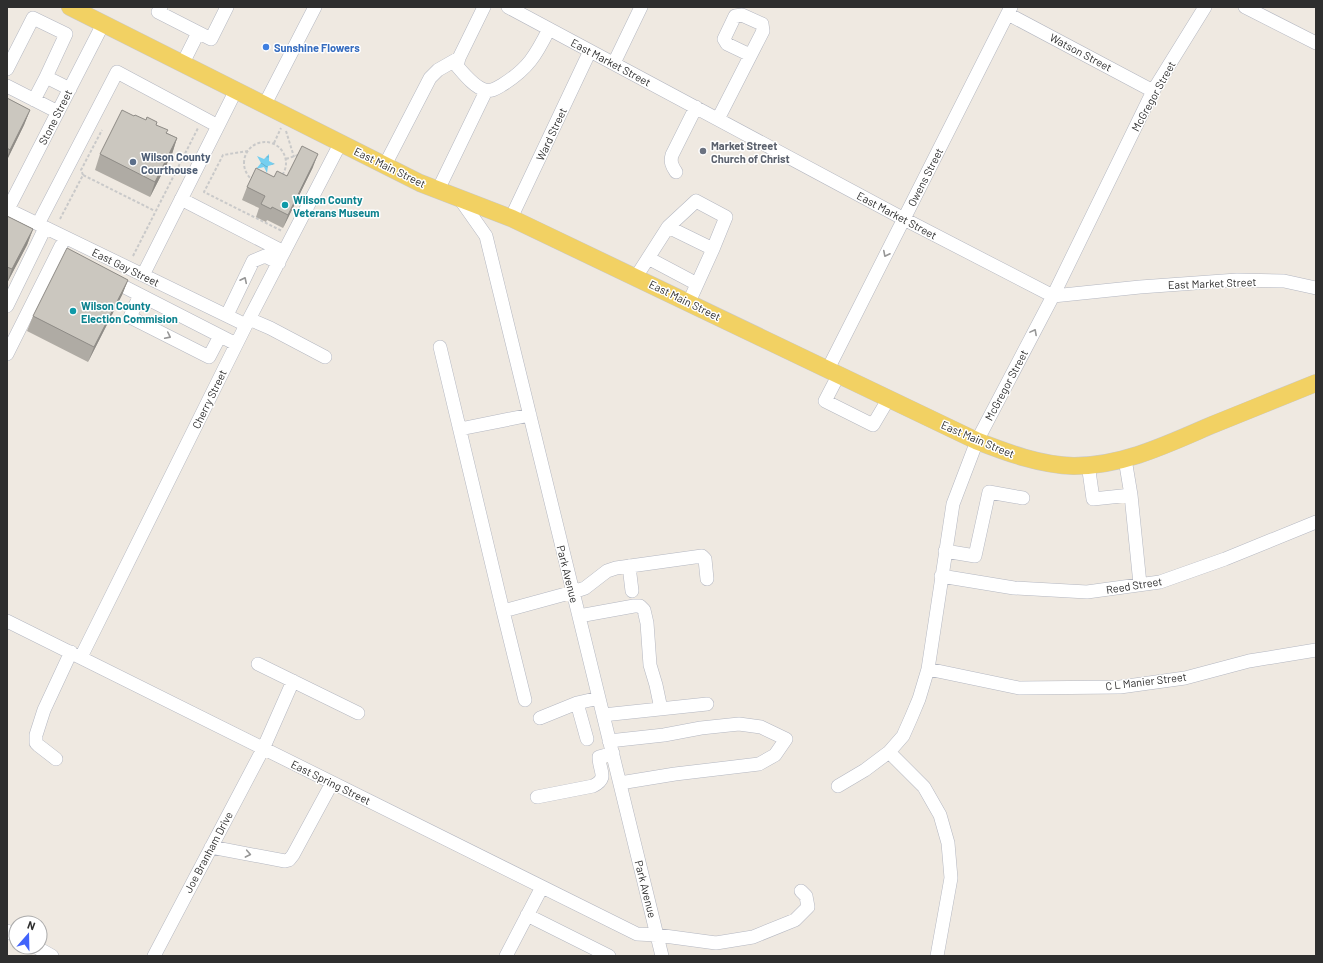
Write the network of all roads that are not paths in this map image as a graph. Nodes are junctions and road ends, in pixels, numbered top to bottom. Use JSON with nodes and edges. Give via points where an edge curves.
{"nodes":[{"id":1,"x":70,"y":7,"type":"edge"},
{"id":2,"x":161,"y":7,"type":"edge"},
{"id":3,"x":227,"y":7,"type":"edge"},
{"id":4,"x":315,"y":7,"type":"edge"},
{"id":5,"x":484,"y":7,"type":"edge"},
{"id":6,"x":508,"y":7,"type":"edge"},
{"id":7,"x":641,"y":7,"type":"edge"},
{"id":8,"x":1205,"y":7,"type":"edge"},
{"id":9,"x":1245,"y":7,"type":"edge"},
{"id":10,"x":1010,"y":10,"type":"edge"},
{"id":11,"x":103,"y":24,"type":"junction"},
{"id":12,"x":550,"y":29,"type":"junction"},
{"id":13,"x":198,"y":33,"type":"junction"},
{"id":14,"x":1316,"y":43,"type":"edge"},
{"id":15,"x":590,"y":51,"type":"junction"},
{"id":16,"x":750,"y":55,"type":"dead end"},
{"id":17,"x":459,"y":58,"type":"junction"},
{"id":18,"x":614,"y":63,"type":"junction"},
{"id":19,"x":183,"y":64,"type":"junction"},
{"id":20,"x":7,"y":69,"type":"edge"},
{"id":21,"x":46,"y":77,"type":"junction"},
{"id":22,"x":7,"y":86,"type":"edge"},
{"id":23,"x":70,"y":89,"type":"junction"},
{"id":24,"x":236,"y":90,"type":"junction"},
{"id":25,"x":486,"y":91,"type":"junction"},
{"id":26,"x":1154,"y":91,"type":"junction"},
{"id":27,"x":34,"y":100,"type":"junction"},
{"id":28,"x":265,"y":104,"type":"junction"},
{"id":29,"x":696,"y":107,"type":"junction"},
{"id":30,"x":58,"y":112,"type":"junction"},
{"id":31,"x":718,"y":119,"type":"junction"},
{"id":32,"x":218,"y":126,"type":"junction"},
{"id":33,"x":341,"y":142,"type":"junction"},
{"id":34,"x":385,"y":165,"type":"junction"},
{"id":35,"x":676,"y":172,"type":"dead end"},
{"id":36,"x":438,"y":190,"type":"junction"},
{"id":37,"x":181,"y":199,"type":"junction"},
{"id":38,"x":460,"y":199,"type":"junction"},
{"id":39,"x":7,"y":209,"type":"edge"},
{"id":40,"x":511,"y":218,"type":"junction"},
{"id":41,"x":904,"y":219,"type":"junction"},
{"id":42,"x":42,"y":226,"type":"junction"},
{"id":43,"x":668,"y":227,"type":"junction"},
{"id":44,"x":65,"y":238,"type":"junction"},
{"id":45,"x":713,"y":250,"type":"junction"},
{"id":46,"x":58,"y":253,"type":"junction"},
{"id":47,"x":281,"y":258,"type":"junction"},
{"id":48,"x":648,"y":258,"type":"junction"},
{"id":49,"x":143,"y":275,"type":"junction"},
{"id":50,"x":636,"y":277,"type":"junction"},
{"id":51,"x":697,"y":284,"type":"junction"},
{"id":52,"x":1316,"y":288,"type":"edge"},
{"id":53,"x":140,"y":295,"type":"junction"},
{"id":54,"x":1053,"y":296,"type":"junction"},
{"id":55,"x":689,"y":302,"type":"junction"},
{"id":56,"x":7,"y":306,"type":"edge"},
{"id":57,"x":227,"y":315,"type":"junction"},
{"id":58,"x":248,"y":322,"type":"junction"},
{"id":59,"x":220,"y":336,"type":"junction"},
{"id":60,"x":236,"y":344,"type":"junction"},
{"id":61,"x":440,"y":347,"type":"dead end"},
{"id":62,"x":7,"y":354,"type":"edge"},
{"id":63,"x":325,"y":357,"type":"dead end"},
{"id":64,"x":834,"y":371,"type":"junction"},
{"id":65,"x":1316,"y":383,"type":"edge"},
{"id":66,"x":888,"y":398,"type":"junction"},
{"id":67,"x":530,"y":415,"type":"junction"},
{"id":68,"x":460,"y":429,"type":"junction"},
{"id":69,"x":977,"y":441,"type":"junction"},
{"id":70,"x":1125,"y":459,"type":"junction"},
{"id":71,"x":1088,"y":464,"type":"junction"},
{"id":72,"x":1131,"y":495,"type":"junction"},
{"id":73,"x":1023,"y":498,"type":"dead end"},
{"id":74,"x":1316,"y":522,"type":"edge"},
{"id":75,"x":945,"y":551,"type":"junction"},
{"id":76,"x":629,"y":566,"type":"junction"},
{"id":77,"x":941,"y":576,"type":"junction"},
{"id":78,"x":708,"y":578,"type":"dead end"},
{"id":79,"x":1140,"y":584,"type":"junction"},
{"id":80,"x":632,"y":591,"type":"dead end"},
{"id":81,"x":573,"y":592,"type":"junction"},
{"id":82,"x":503,"y":611,"type":"junction"},
{"id":83,"x":579,"y":616,"type":"junction"},
{"id":84,"x":7,"y":621,"type":"edge"},
{"id":85,"x":1316,"y":650,"type":"edge"},
{"id":86,"x":76,"y":655,"type":"junction"},
{"id":87,"x":258,"y":664,"type":"dead end"},
{"id":88,"x":928,"y":669,"type":"junction"},
{"id":89,"x":293,"y":681,"type":"junction"},
{"id":90,"x":599,"y":698,"type":"junction"},
{"id":91,"x":525,"y":700,"type":"dead end"},
{"id":92,"x":577,"y":703,"type":"junction"},
{"id":93,"x":707,"y":704,"type":"dead end"},
{"id":94,"x":661,"y":709,"type":"junction"},
{"id":95,"x":358,"y":713,"type":"dead end"},
{"id":96,"x":603,"y":715,"type":"junction"},
{"id":97,"x":540,"y":718,"type":"dead end"},
{"id":98,"x":587,"y":740,"type":"dead end"},
{"id":99,"x":611,"y":747,"type":"junction"},
{"id":100,"x":263,"y":749,"type":"junction"},
{"id":101,"x":889,"y":752,"type":"junction"},
{"id":102,"x":56,"y":759,"type":"dead end"},
{"id":103,"x":332,"y":783,"type":"junction"},
{"id":104,"x":620,"y":783,"type":"junction"},
{"id":105,"x":838,"y":786,"type":"dead end"},
{"id":106,"x":537,"y":797,"type":"dead end"},
{"id":107,"x":211,"y":847,"type":"junction"},
{"id":108,"x":542,"y":887,"type":"junction"},
{"id":109,"x":801,"y":891,"type":"dead end"},
{"id":110,"x":527,"y":915,"type":"junction"},
{"id":111,"x":657,"y":935,"type":"junction"},
{"id":112,"x":154,"y":956,"type":"edge"},
{"id":113,"x":506,"y":956,"type":"edge"},
{"id":114,"x":609,"y":956,"type":"edge"},
{"id":115,"x":662,"y":956,"type":"edge"},
{"id":116,"x":937,"y":956,"type":"edge"}],
"edges":[{"from":1,"to":11,"type":"main road","name":"East Main Street"},
{"from":2,"to":13,"type":"street","via":[[158,12]]},
{"from":3,"to":13,"type":"street","via":[[211,39]]},
{"from":4,"to":28,"type":"street"},
{"from":5,"to":17,"type":"street"},
{"from":6,"to":12,"type":"street","name":"East Market Street"},
{"from":7,"to":18,"type":"street"},
{"from":8,"to":26,"type":"street","name":"McGregor Street"},
{"from":9,"to":14,"type":"street"},
{"from":10,"to":26,"type":"street","name":"Watson Street"},
{"from":10,"to":41,"type":"street","name":"Owens Street"},
{"from":11,"to":19,"type":"main road","name":"East Main Street"},
{"from":11,"to":23,"type":"street","name":"Stone Street"},
{"from":12,"to":15,"type":"street","name":"East Market Street"},
{"from":12,"to":25,"type":"street","via":[[527,66],[498,87]]},
{"from":13,"to":19,"type":"street"},
{"from":15,"to":18,"type":"street","name":"East Market Street"},
{"from":15,"to":40,"type":"street","name":"Ward Street"},
{"from":16,"to":31,"type":"street"},
{"from":17,"to":25,"type":"street","via":[[457,66],[474,84]]},
{"from":17,"to":34,"type":"street","via":[[438,70],[430,78]]},
{"from":18,"to":29,"type":"street","name":"East Market Street"},
{"from":19,"to":24,"type":"main road","name":"East Main Street"},
{"from":20,"to":21,"type":"street","via":[[33,18],[66,34]]},
{"from":21,"to":23,"type":"street"},
{"from":21,"to":27,"type":"street"},
{"from":22,"to":27,"type":"street"},
{"from":23,"to":30,"type":"street","name":"Stone Street"},
{"from":24,"to":28,"type":"main road","name":"East Main Street"},
{"from":24,"to":32,"type":"street"},
{"from":25,"to":36,"type":"street"},
{"from":26,"to":54,"type":"street","name":"McGregor Street"},
{"from":27,"to":30,"type":"street"},
{"from":28,"to":33,"type":"main road","name":"East Main Street"},
{"from":29,"to":31,"type":"street","name":"East Market Street"},
{"from":29,"to":35,"type":"street","via":[[672,155],[672,166]]},
{"from":30,"to":39,"type":"street","name":"Stone Street"},
{"from":31,"to":41,"type":"street","name":"East Market Street"},
{"from":32,"to":37,"type":"street"},
{"from":32,"to":42,"type":"street","via":[[117,72]]},
{"from":33,"to":34,"type":"main road","name":"East Main Street"},
{"from":33,"to":47,"type":"street","name":"Cherry Street"},
{"from":34,"to":36,"type":"main road","name":"East Main Street"},
{"from":36,"to":38,"type":"main road","name":"East Main Street"},
{"from":37,"to":47,"type":"street"},
{"from":37,"to":49,"type":"street"},
{"from":38,"to":40,"type":"main road","name":"East Main Street"},
{"from":38,"to":67,"type":"street","name":"Park Avenue","via":[[486,236]]},
{"from":39,"to":42,"type":"street","name":"East Gay Street"},
{"from":40,"to":50,"type":"main road","name":"East Main Street"},
{"from":41,"to":54,"type":"street","name":"East Market Street"},
{"from":41,"to":64,"type":"street","name":"Owens Street","one_way":true},
{"from":42,"to":44,"type":"street","name":"East Gay Street"},
{"from":42,"to":56,"type":"street"},
{"from":43,"to":45,"type":"street"},
{"from":43,"to":45,"type":"street","via":[[696,201],[726,217]]},
{"from":43,"to":48,"type":"street"},
{"from":44,"to":46,"type":"street"},
{"from":44,"to":49,"type":"street","name":"East Gay Street"},
{"from":45,"to":51,"type":"street"},
{"from":46,"to":53,"type":"street"},
{"from":46,"to":62,"type":"street"},
{"from":57,"to":47,"type":"street","one_way":true,"via":[[253,261],[265,256]]},
{"from":47,"to":58,"type":"street","name":"Cherry Street"},
{"from":48,"to":50,"type":"street"},
{"from":48,"to":51,"type":"street"},
{"from":49,"to":57,"type":"street","name":"East Gay Street"},
{"from":50,"to":55,"type":"main road","name":"East Main Street"},
{"from":51,"to":55,"type":"street"},
{"from":52,"to":54,"type":"street","name":"East Market Street","via":[[1284,281],[1237,280],[1140,286]]},
{"from":53,"to":59,"type":"street"},
{"from":53,"to":59,"type":"street","one_way":true,"via":[[130,317],[209,357]]},
{"from":69,"to":54,"type":"street","name":"McGregor Street","one_way":true},
{"from":55,"to":64,"type":"main road","name":"East Main Street"},
{"from":57,"to":58,"type":"street","name":"East Gay Street"},
{"from":58,"to":60,"type":"street","name":"Cherry Street"},
{"from":58,"to":63,"type":"street","name":"East Gay Street","via":[[270,328]]},
{"from":59,"to":60,"type":"street"},
{"from":60,"to":86,"type":"street","name":"Cherry Street"},
{"from":61,"to":68,"type":"street"},
{"from":64,"to":66,"type":"main road","name":"East Main Street"},
{"from":64,"to":66,"type":"street","name":"Owens Street","via":[[825,401],[873,425]]},
{"from":65,"to":70,"type":"main road","name":"East Main Street"},
{"from":66,"to":69,"type":"main road","name":"East Main Street"},
{"from":67,"to":68,"type":"street"},
{"from":67,"to":81,"type":"street","name":"Park Avenue"},
{"from":68,"to":82,"type":"street"},
{"from":69,"to":71,"type":"main road","name":"East Main Street","via":[[1025,458],[1074,466]]},
{"from":69,"to":75,"type":"street","name":"McGregor Street","via":[[953,504]]},
{"from":70,"to":71,"type":"main road","name":"East Main Street"},
{"from":70,"to":72,"type":"street"},
{"from":71,"to":72,"type":"street","via":[[1093,499]]},
{"from":72,"to":79,"type":"street"},
{"from":73,"to":75,"type":"street","via":[[989,492],[975,556]]},
{"from":74,"to":79,"type":"street","name":"Reed Street","via":[[1160,582]]},
{"from":75,"to":77,"type":"street","name":"McGregor Street"},
{"from":76,"to":78,"type":"street","via":[[702,556],[705,559]]},
{"from":76,"to":80,"type":"street"},
{"from":76,"to":81,"type":"street","via":[[607,572],[585,588]]},
{"from":77,"to":79,"type":"street","name":"Reed Street","via":[[1014,588],[1087,592]]},
{"from":77,"to":88,"type":"street","name":"McGregor Street"},
{"from":81,"to":82,"type":"street"},
{"from":81,"to":83,"type":"street","name":"Park Avenue"},
{"from":82,"to":91,"type":"street"},
{"from":83,"to":90,"type":"street","name":"Park Avenue"},
{"from":83,"to":94,"type":"street","via":[[634,606],[640,606],[644,610],[650,665]]},
{"from":84,"to":86,"type":"street","name":"East Spring Street"},
{"from":85,"to":88,"type":"street","name":"C L Manier Street","via":[[1248,661],[1185,678],[1120,687],[1019,688]]},
{"from":86,"to":100,"type":"street","name":"East Spring Street"},
{"from":86,"to":102,"type":"street","name":"Cherry Street","via":[[44,710],[36,735],[36,743]]},
{"from":87,"to":89,"type":"street"},
{"from":88,"to":101,"type":"street","name":"McGregor Street","via":[[919,699],[903,736]]},
{"from":89,"to":95,"type":"street"},
{"from":89,"to":100,"type":"street","name":"Joe Branham Drive"},
{"from":90,"to":92,"type":"street"},
{"from":90,"to":96,"type":"street","name":"Park Avenue"},
{"from":92,"to":97,"type":"street"},
{"from":92,"to":98,"type":"street"},
{"from":93,"to":94,"type":"street"},
{"from":94,"to":96,"type":"street"},
{"from":96,"to":99,"type":"street","name":"Park Avenue"},
{"from":99,"to":104,"type":"street","name":"Park Avenue"},
{"from":99,"to":104,"type":"street","via":[[701,728],[739,724],[760,727],[786,739],[775,755],[759,764]]},
{"from":99,"to":106,"type":"street","via":[[599,757],[602,773],[600,782],[593,786]]},
{"from":100,"to":103,"type":"street","name":"East Spring Street"},
{"from":100,"to":107,"type":"street","name":"Joe Branham Drive"},
{"from":101,"to":105,"type":"street","name":"McGregor Street"},
{"from":101,"to":116,"type":"street","via":[[924,787],[940,814],[948,843],[951,878]]},
{"from":107,"to":103,"type":"street","one_way":true,"via":[[289,860]]},
{"from":103,"to":108,"type":"street","name":"East Spring Street"},
{"from":104,"to":111,"type":"street","name":"Park Avenue"},
{"from":107,"to":112,"type":"street","name":"Joe Branham Drive"},
{"from":108,"to":110,"type":"street"},
{"from":108,"to":111,"type":"street","name":"East Spring Street","via":[[637,934]]},
{"from":109,"to":111,"type":"street","name":"East Spring Street","via":[[806,896],[808,907],[795,920],[752,938],[716,943]]},
{"from":110,"to":113,"type":"street"},
{"from":110,"to":114,"type":"street"},
{"from":111,"to":115,"type":"street","name":"Park Avenue"}]}
